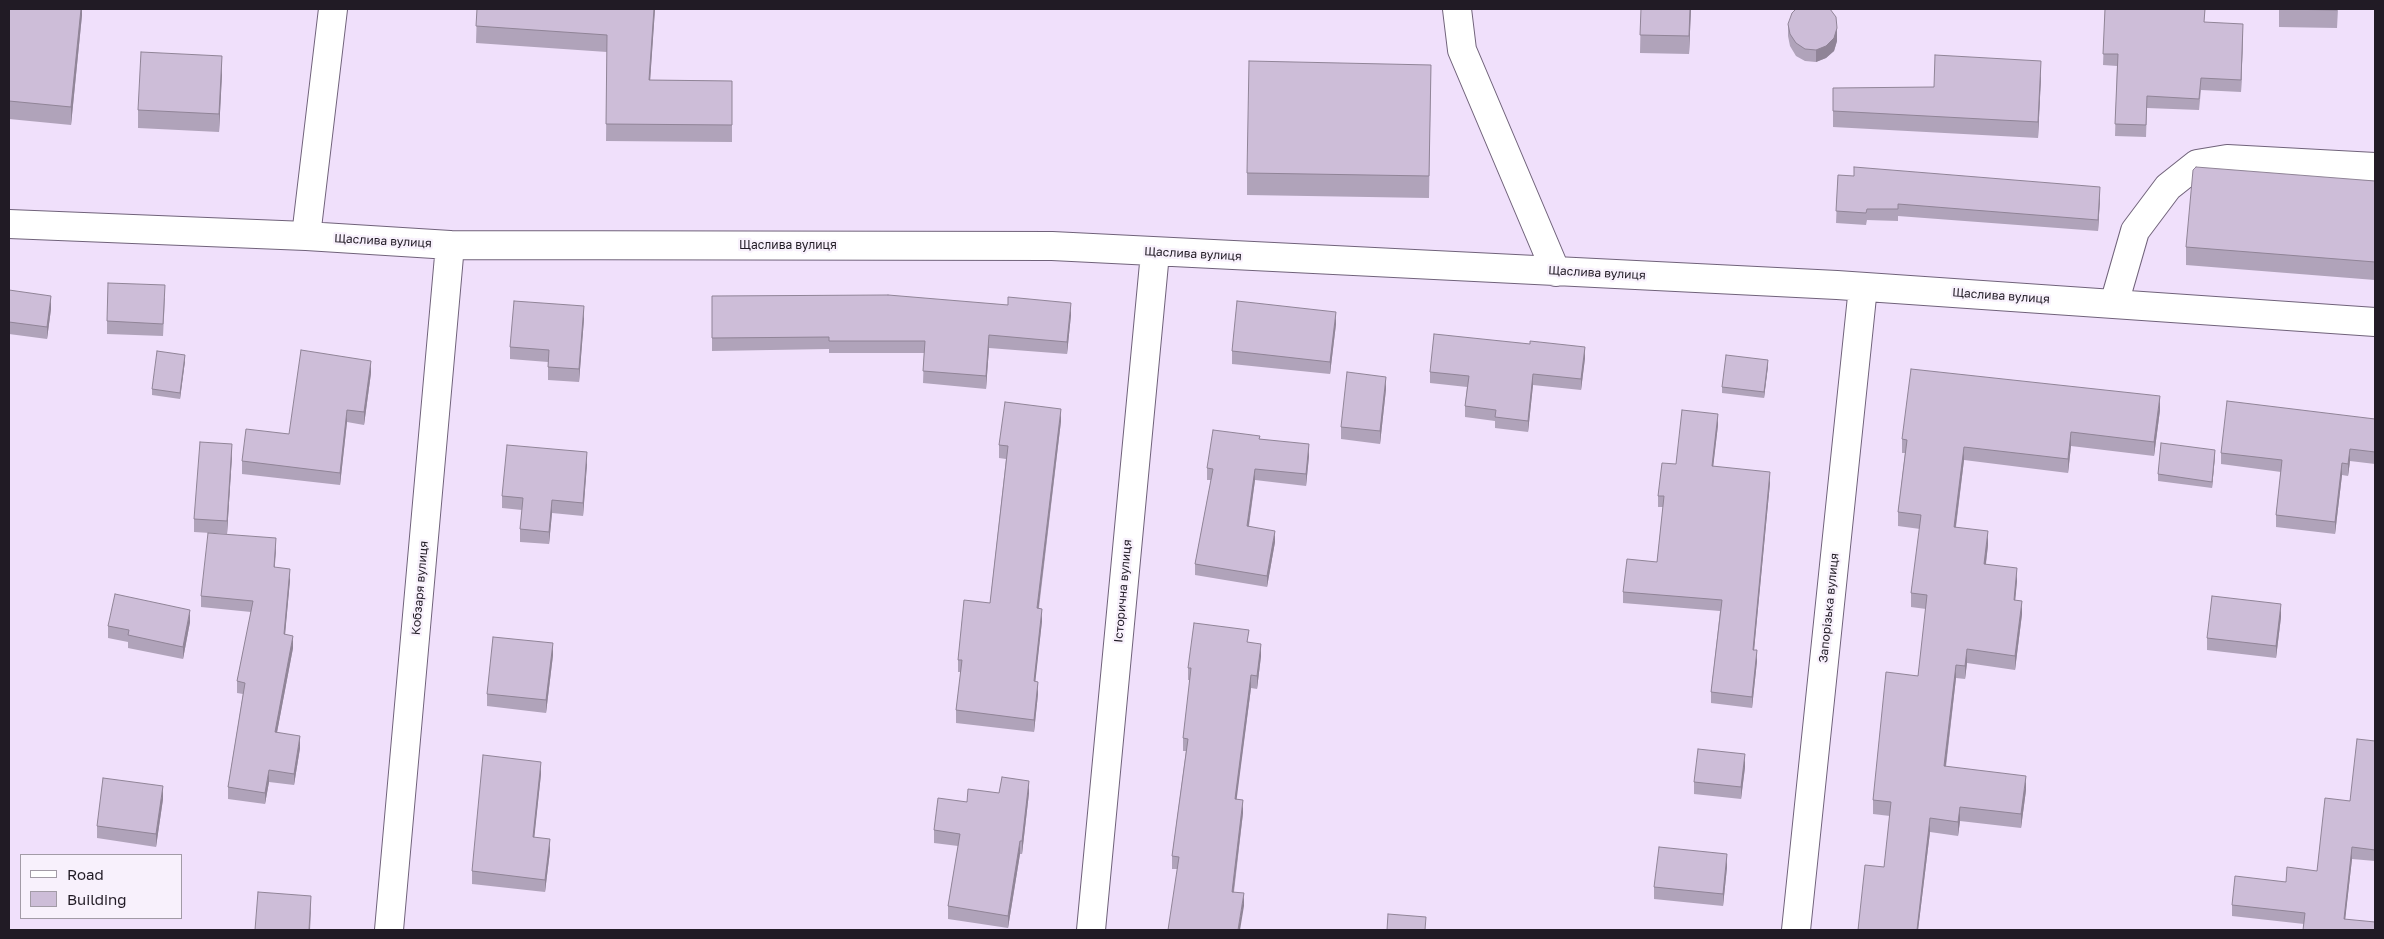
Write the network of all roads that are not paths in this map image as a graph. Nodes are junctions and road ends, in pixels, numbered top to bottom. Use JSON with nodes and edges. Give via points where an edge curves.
{"nodes":[{"id":1,"x":333,"y":9,"type":"edge"},
{"id":2,"x":1457,"y":9,"type":"edge"},
{"id":3,"x":2375,"y":167,"type":"edge"},
{"id":4,"x":9,"y":224,"type":"edge"},
{"id":5,"x":306,"y":236,"type":"junction"},
{"id":6,"x":450,"y":245,"type":"junction"},
{"id":7,"x":1155,"y":253,"type":"junction"},
{"id":8,"x":1556,"y":272,"type":"junction"},
{"id":9,"x":1862,"y":287,"type":"junction"},
{"id":10,"x":2114,"y":304,"type":"junction"},
{"id":11,"x":2375,"y":322,"type":"edge"},
{"id":12,"x":389,"y":930,"type":"edge"},
{"id":13,"x":1091,"y":930,"type":"edge"},
{"id":14,"x":1796,"y":930,"type":"edge"}],
"edges":[{"from":1,"to":5,"type":"street"},
{"from":2,"to":8,"type":"street","via":[[1462,50]]},
{"from":3,"to":10,"type":"street","via":[[2227,160],[2197,164],[2168,187],[2135,231]]},
{"from":4,"to":5,"type":"street","name":"Щаслива вулиця"},
{"from":5,"to":6,"type":"street","name":"Щаслива вулиця"},
{"from":6,"to":7,"type":"street","name":"Щаслива вулиця","via":[[1052,246]]},
{"from":6,"to":12,"type":"street","name":"Кобзаря вулиця"},
{"from":7,"to":8,"type":"street","name":"Щаслива вулиця"},
{"from":7,"to":13,"type":"street","name":"Історична вулиця"},
{"from":8,"to":9,"type":"street","name":"Щаслива вулиця"},
{"from":9,"to":10,"type":"street","name":"Щаслива вулиця"},
{"from":9,"to":14,"type":"street","name":"Запорізька вулиця"},
{"from":10,"to":11,"type":"street","name":"Щаслива вулиця"}]}
